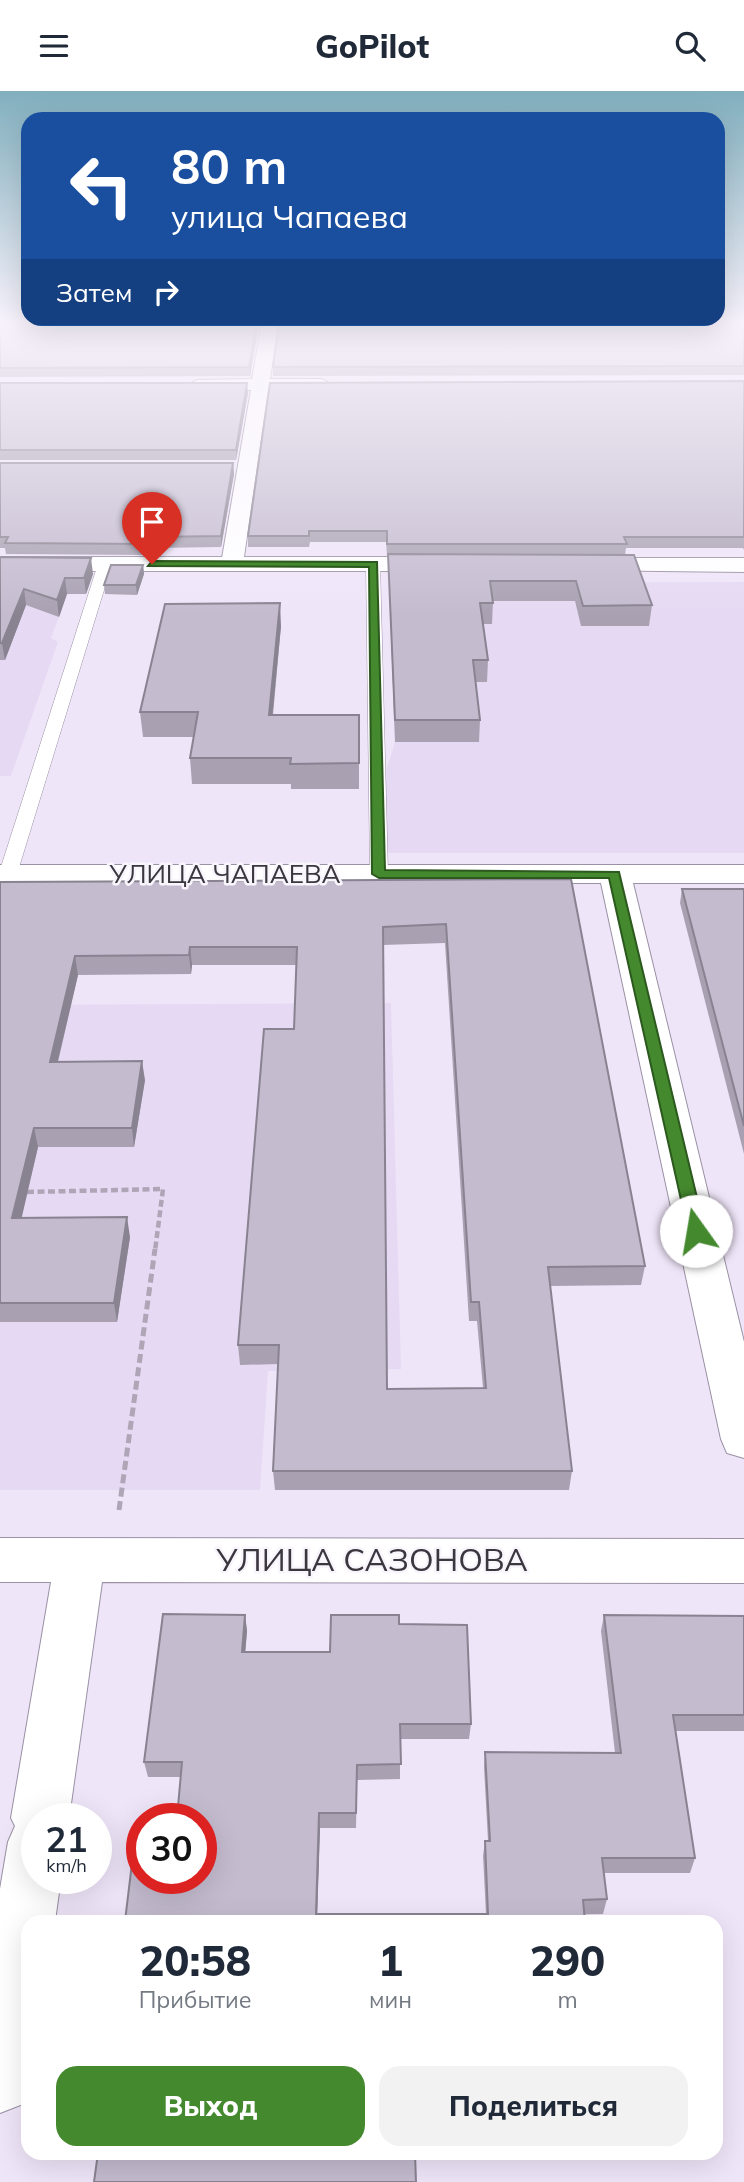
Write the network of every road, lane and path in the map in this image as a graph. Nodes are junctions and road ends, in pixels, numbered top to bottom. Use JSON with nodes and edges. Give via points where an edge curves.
{"nodes":[{"id":1,"x":253,"y":421,"type":"edge"},
{"id":2,"x":0,"y":564,"type":"edge"},
{"id":3,"x":105,"y":564,"type":"junction"},
{"id":4,"x":232,"y":564,"type":"junction"},
{"id":5,"x":373,"y":564,"type":"junction"},
{"id":6,"x":457,"y":564,"type":"edge"},
{"id":7,"x":567,"y":565,"type":"edge"},
{"id":8,"x":744,"y":565,"type":"edge"},
{"id":9,"x":4,"y":874,"type":"edge"},
{"id":10,"x":379,"y":874,"type":"junction"},
{"id":11,"x":615,"y":874,"type":"junction"},
{"id":12,"x":744,"y":874,"type":"edge"},
{"id":13,"x":27,"y":1192,"type":"dead end"},
{"id":14,"x":744,"y":1439,"type":"edge"},
{"id":15,"x":0,"y":1560,"type":"edge"},
{"id":16,"x":96,"y":1560,"type":"junction"},
{"id":17,"x":744,"y":1561,"type":"edge"},
{"id":18,"x":43,"y":1803,"type":"edge"},
{"id":19,"x":29,"y":1894,"type":"edge"},
{"id":20,"x":26,"y":1915,"type":"edge"},
{"id":21,"x":21,"y":1945,"type":"edge"},
{"id":22,"x":0,"y":2081,"type":"edge"}],
"edges":[{"from":1,"to":4,"type":"street","via":[[242,467]]},
{"from":2,"to":3,"type":"street"},
{"from":3,"to":4,"type":"street"},
{"from":3,"to":9,"type":"lane"},
{"from":4,"to":5,"type":"street"},
{"from":5,"to":6,"type":"street"},
{"from":5,"to":10,"type":"lane"},
{"from":7,"to":8,"type":"street"},
{"from":9,"to":10,"type":"street","name":"УЛИЦА ЧАПАЕВА"},
{"from":10,"to":11,"type":"street","name":"УЛИЦА ЧАПАЕВА"},
{"from":11,"to":12,"type":"street","name":"УЛИЦА ЧАПАЕВА"},
{"from":11,"to":14,"type":"street"},
{"from":13,"to":16,"type":"path","via":[[163,1189]]},
{"from":15,"to":16,"type":"street","name":"УЛИЦА САЗОНОВА"},
{"from":16,"to":17,"type":"street","name":"УЛИЦА САЗОНОВА"},
{"from":16,"to":18,"type":"street"},
{"from":19,"to":20,"type":"street"},
{"from":21,"to":22,"type":"street"}]}
